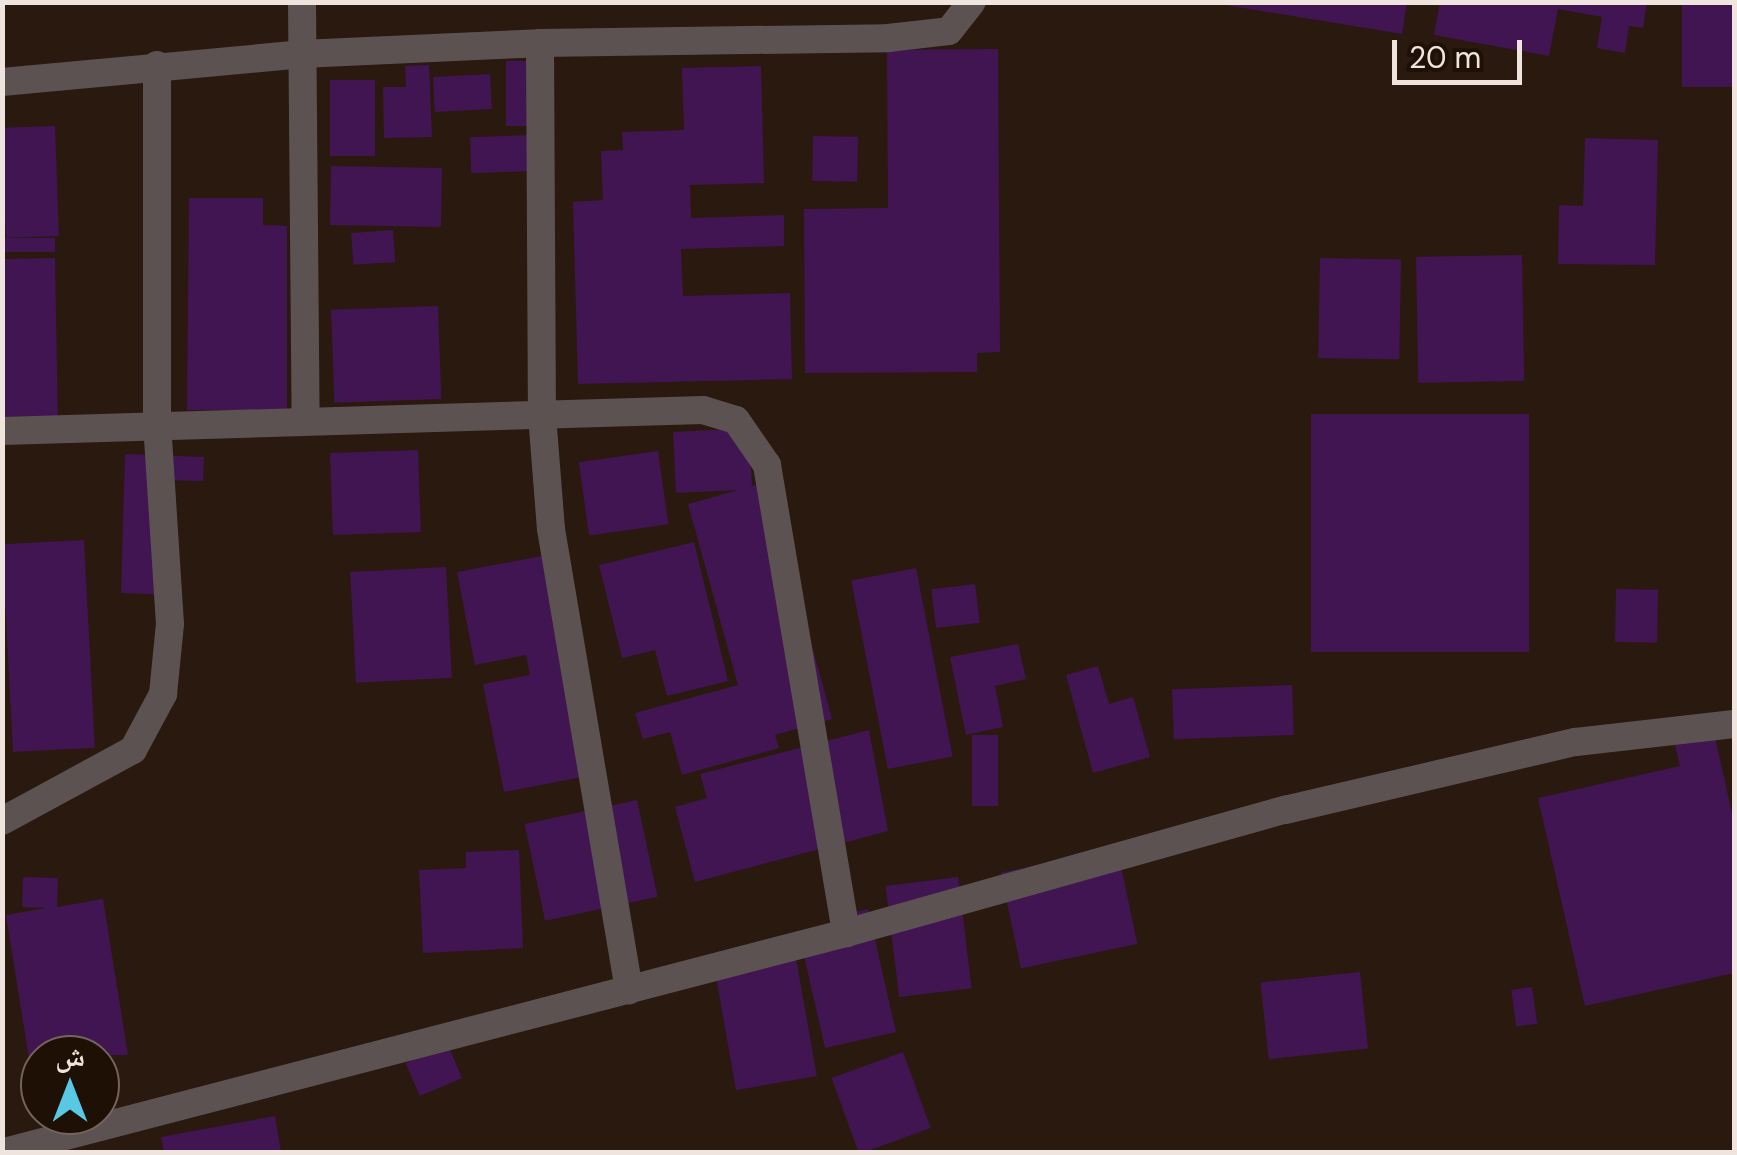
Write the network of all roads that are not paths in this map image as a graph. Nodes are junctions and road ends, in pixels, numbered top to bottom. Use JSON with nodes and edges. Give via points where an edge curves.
{"nodes":[{"id":1,"x":302,"y":2,"type":"edge"},
{"id":2,"x":972,"y":2,"type":"edge"},
{"id":3,"x":540,"y":43,"type":"junction"},
{"id":4,"x":301,"y":54,"type":"junction"},
{"id":5,"x":157,"y":65,"type":"junction"},
{"id":6,"x":2,"y":82,"type":"edge"},
{"id":7,"x":542,"y":416,"type":"junction"},
{"id":8,"x":306,"y":420,"type":"junction"},
{"id":9,"x":157,"y":422,"type":"junction"},
{"id":10,"x":2,"y":431,"type":"edge"},
{"id":11,"x":1734,"y":724,"type":"edge"},
{"id":12,"x":2,"y":821,"type":"edge"},
{"id":13,"x":846,"y":933,"type":"junction"},
{"id":14,"x":629,"y":990,"type":"junction"},
{"id":15,"x":4,"y":1152,"type":"edge"}],
"edges":[{"from":1,"to":4,"type":"street"},
{"from":2,"to":3,"type":"street","via":[[949,31],[888,38]]},
{"from":3,"to":4,"type":"street"},
{"from":3,"to":7,"type":"street"},
{"from":4,"to":5,"type":"street"},
{"from":4,"to":8,"type":"street"},
{"from":5,"to":6,"type":"street"},
{"from":5,"to":9,"type":"street"},
{"from":7,"to":8,"type":"street"},
{"from":7,"to":13,"type":"street","via":[[715,410],[753,436],[768,465]]},
{"from":7,"to":14,"type":"street","via":[[565,632]]},
{"from":8,"to":9,"type":"street"},
{"from":9,"to":10,"type":"street"},
{"from":9,"to":12,"type":"street","via":[[170,624],[163,694],[133,750]]},
{"from":11,"to":13,"type":"street","via":[[1576,742],[1284,810]]},
{"from":13,"to":14,"type":"street"},
{"from":14,"to":15,"type":"street"}]}
